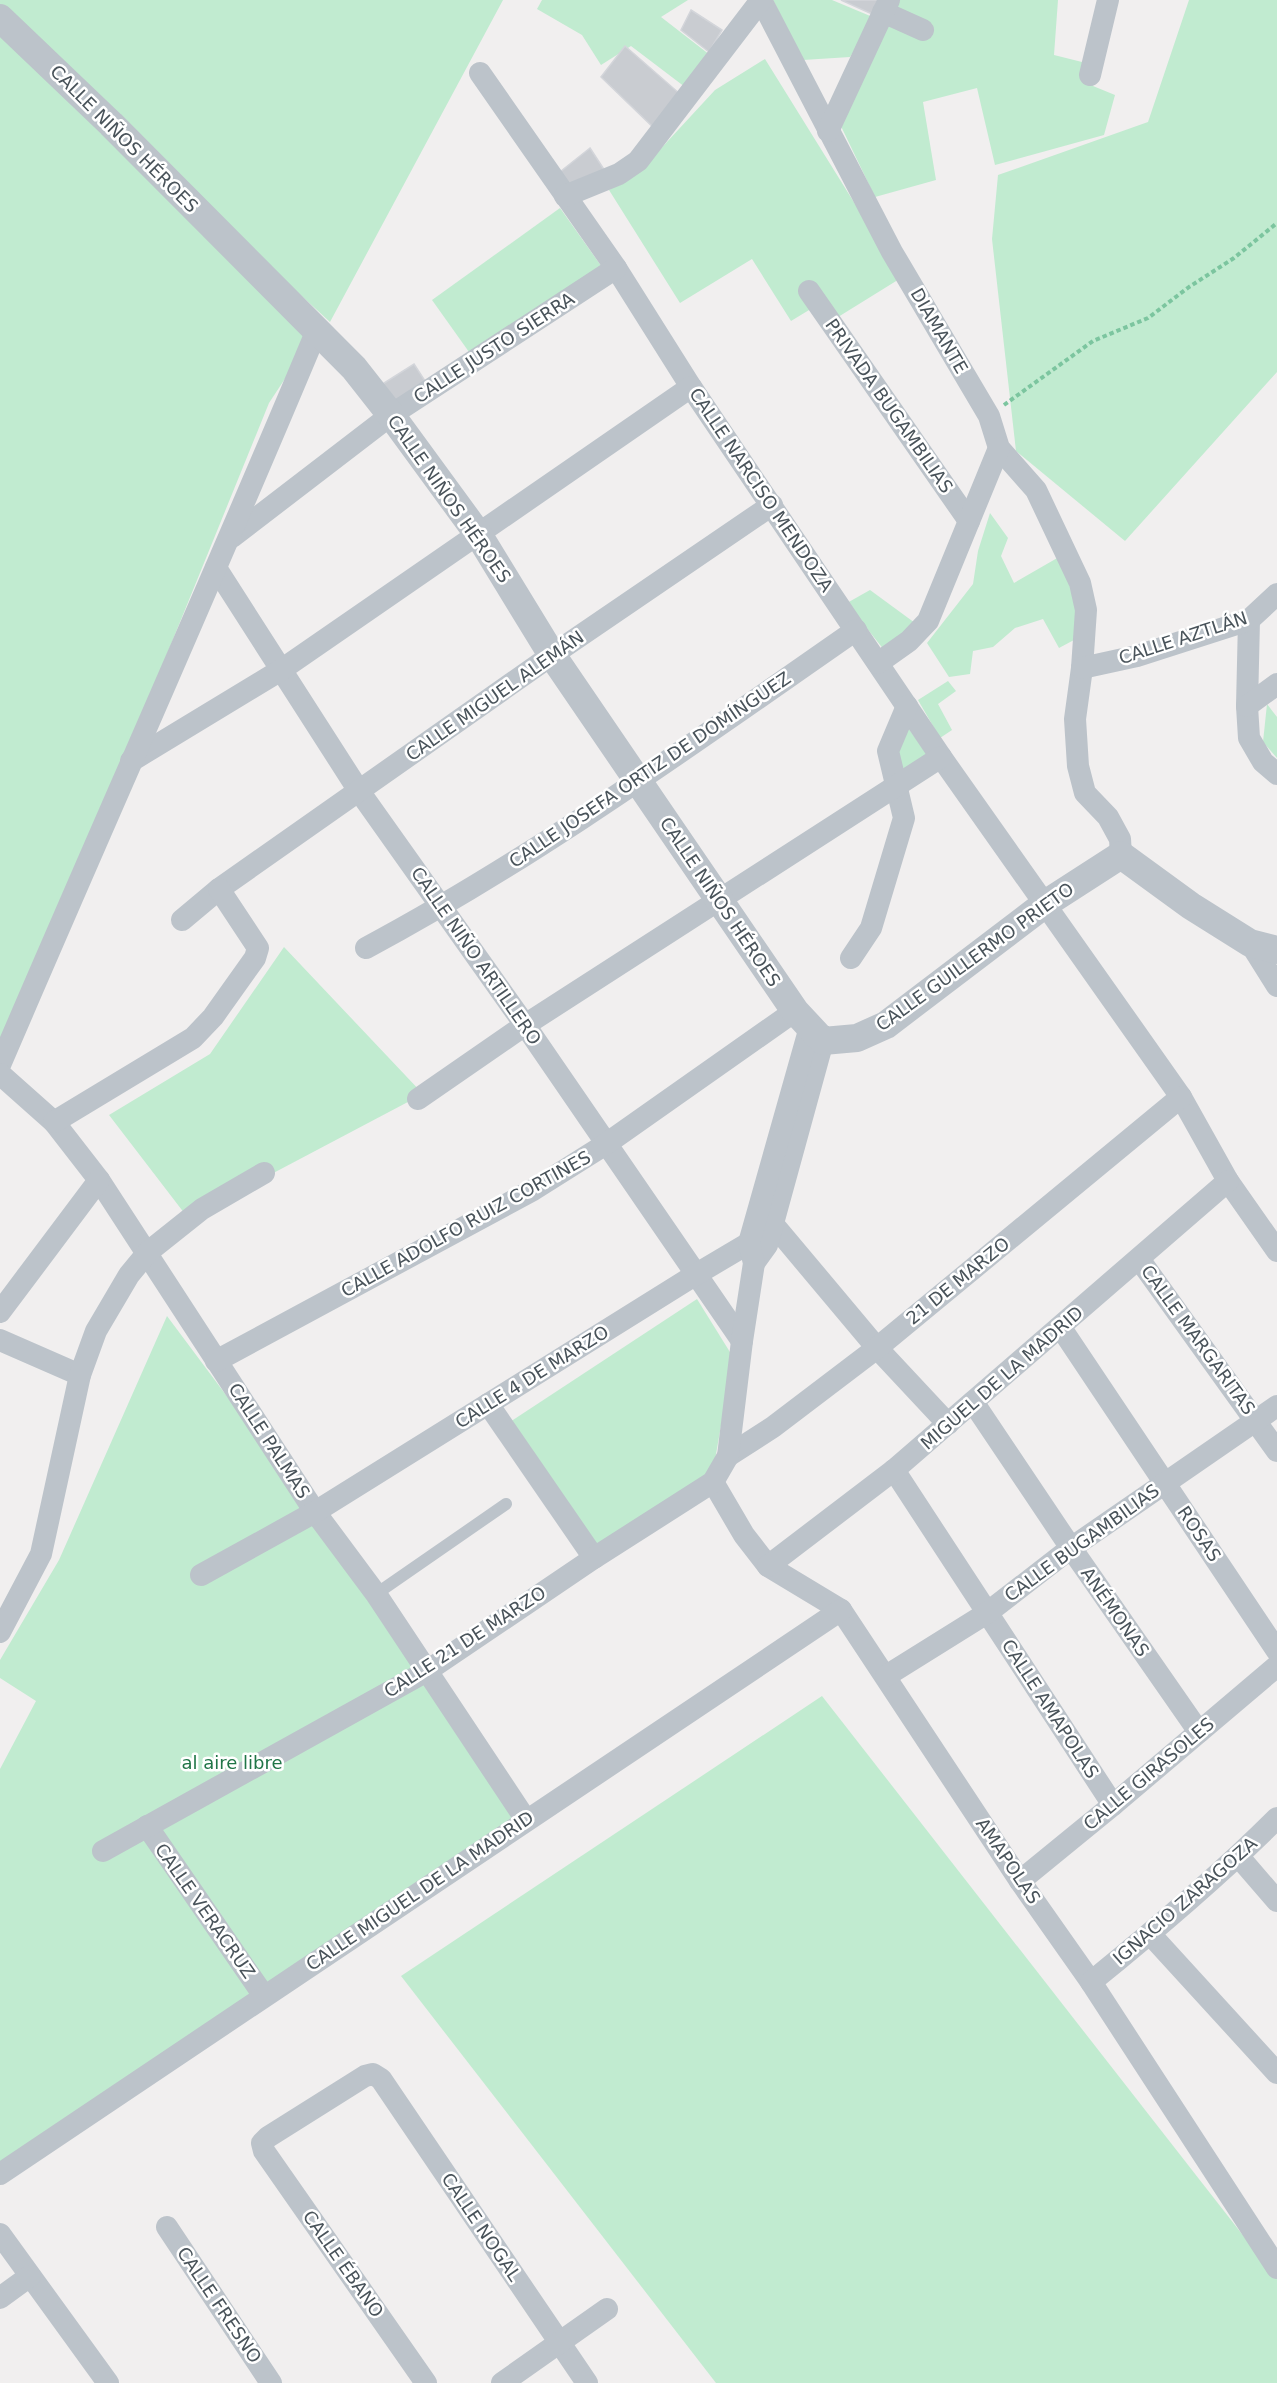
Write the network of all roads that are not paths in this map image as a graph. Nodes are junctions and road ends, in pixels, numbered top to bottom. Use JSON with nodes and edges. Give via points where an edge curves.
{"nodes":[{"id":1,"x":761,"y":0,"type":"edge"},
{"id":2,"x":1108,"y":0,"type":"edge"},
{"id":3,"x":886,"y":6,"type":"edge"},
{"id":4,"x":0,"y":18,"type":"edge"},
{"id":5,"x":923,"y":30,"type":"dead end"},
{"id":6,"x":480,"y":73,"type":"dead end"},
{"id":7,"x":1090,"y":75,"type":"dead end"},
{"id":8,"x":828,"y":131,"type":"junction"},
{"id":9,"x":566,"y":196,"type":"junction"},
{"id":10,"x":616,"y":268,"type":"junction"},
{"id":11,"x":809,"y":291,"type":"dead end"},
{"id":12,"x":316,"y":330,"type":"junction"},
{"id":13,"x":691,"y":387,"type":"junction"},
{"id":14,"x":391,"y":415,"type":"junction"},
{"id":15,"x":999,"y":448,"type":"junction"},
{"id":16,"x":772,"y":505,"type":"junction"},
{"id":17,"x":969,"y":520,"type":"junction"},
{"id":18,"x":478,"y":534,"type":"junction"},
{"id":19,"x":230,"y":538,"type":"junction"},
{"id":20,"x":216,"y":568,"type":"junction"},
{"id":21,"x":1277,"y":594,"type":"edge"},
{"id":22,"x":1249,"y":620,"type":"junction"},
{"id":23,"x":856,"y":630,"type":"junction"},
{"id":24,"x":552,"y":655,"type":"junction"},
{"id":25,"x":878,"y":663,"type":"junction"},
{"id":26,"x":1082,"y":668,"type":"junction"},
{"id":27,"x":281,"y":670,"type":"junction"},
{"id":28,"x":1277,"y":684,"type":"edge"},
{"id":29,"x":907,"y":706,"type":"junction"},
{"id":30,"x":1246,"y":706,"type":"junction"},
{"id":31,"x":941,"y":756,"type":"junction"},
{"id":32,"x":130,"y":761,"type":"junction"},
{"id":33,"x":1277,"y":774,"type":"edge"},
{"id":34,"x":638,"y":782,"type":"junction"},
{"id":35,"x":897,"y":785,"type":"junction"},
{"id":36,"x":359,"y":791,"type":"junction"},
{"id":37,"x":1121,"y":855,"type":"junction"},
{"id":38,"x":219,"y":889,"type":"junction"},
{"id":39,"x":720,"y":900,"type":"junction"},
{"id":40,"x":1044,"y":904,"type":"junction"},
{"id":41,"x":442,"y":907,"type":"junction"},
{"id":42,"x":183,"y":920,"type":"dead end"},
{"id":43,"x":1250,"y":943,"type":"junction"},
{"id":44,"x":366,"y":948,"type":"dead end"},
{"id":45,"x":1277,"y":950,"type":"edge"},
{"id":46,"x":851,"y":958,"type":"dead end"},
{"id":47,"x":1277,"y":986,"type":"edge"},
{"id":48,"x":525,"y":1025,"type":"junction"},
{"id":49,"x":809,"y":1026,"type":"junction"},
{"id":50,"x":0,"y":1065,"type":"edge"},
{"id":51,"x":0,"y":1074,"type":"edge"},
{"id":52,"x":1181,"y":1097,"type":"junction"},
{"id":53,"x":418,"y":1099,"type":"dead end"},
{"id":54,"x":54,"y":1122,"type":"junction"},
{"id":55,"x":606,"y":1144,"type":"junction"},
{"id":56,"x":264,"y":1173,"type":"dead end"},
{"id":57,"x":99,"y":1180,"type":"junction"},
{"id":58,"x":1228,"y":1181,"type":"junction"},
{"id":59,"x":773,"y":1224,"type":"junction"},
{"id":60,"x":1277,"y":1251,"type":"edge"},
{"id":61,"x":148,"y":1252,"type":"junction"},
{"id":62,"x":752,"y":1253,"type":"junction"},
{"id":63,"x":1139,"y":1258,"type":"junction"},
{"id":64,"x":694,"y":1275,"type":"junction"},
{"id":65,"x":0,"y":1312,"type":"edge"},
{"id":66,"x":1061,"y":1328,"type":"junction"},
{"id":67,"x":0,"y":1340,"type":"edge"},
{"id":68,"x":742,"y":1341,"type":"junction"},
{"id":69,"x":877,"y":1348,"type":"junction"},
{"id":70,"x":216,"y":1361,"type":"junction"},
{"id":71,"x":80,"y":1376,"type":"junction"},
{"id":72,"x":973,"y":1402,"type":"junction"},
{"id":73,"x":488,"y":1404,"type":"junction"},
{"id":74,"x":1277,"y":1406,"type":"edge"},
{"id":75,"x":1256,"y":1421,"type":"junction"},
{"id":76,"x":948,"y":1424,"type":"junction"},
{"id":77,"x":1277,"y":1451,"type":"edge"},
{"id":78,"x":728,"y":1456,"type":"junction"},
{"id":79,"x":894,"y":1470,"type":"junction"},
{"id":80,"x":713,"y":1482,"type":"junction"},
{"id":81,"x":1165,"y":1483,"type":"junction"},
{"id":82,"x":506,"y":1504,"type":"dead end"},
{"id":83,"x":315,"y":1512,"type":"junction"},
{"id":84,"x":1071,"y":1548,"type":"junction"},
{"id":85,"x":594,"y":1558,"type":"junction"},
{"id":86,"x":768,"y":1566,"type":"junction"},
{"id":87,"x":201,"y":1575,"type":"dead end"},
{"id":88,"x":376,"y":1594,"type":"junction"},
{"id":89,"x":841,"y":1610,"type":"junction"},
{"id":90,"x":987,"y":1612,"type":"junction"},
{"id":91,"x":0,"y":1632,"type":"edge"},
{"id":92,"x":1277,"y":1651,"type":"edge"},
{"id":93,"x":1277,"y":1666,"type":"edge"},
{"id":94,"x":427,"y":1671,"type":"junction"},
{"id":95,"x":886,"y":1676,"type":"junction"},
{"id":96,"x":1199,"y":1732,"type":"junction"},
{"id":97,"x":1113,"y":1805,"type":"junction"},
{"id":98,"x":1277,"y":1818,"type":"edge"},
{"id":99,"x":526,"y":1820,"type":"junction"},
{"id":100,"x":147,"y":1826,"type":"junction"},
{"id":101,"x":103,"y":1851,"type":"dead end"},
{"id":102,"x":1239,"y":1857,"type":"junction"},
{"id":103,"x":1020,"y":1881,"type":"junction"},
{"id":104,"x":1277,"y":1901,"type":"edge"},
{"id":105,"x":1150,"y":1934,"type":"junction"},
{"id":106,"x":1090,"y":1982,"type":"junction"},
{"id":107,"x":264,"y":1996,"type":"junction"},
{"id":108,"x":1277,"y":2073,"type":"edge"},
{"id":109,"x":262,"y":2143,"type":"joint"},
{"id":110,"x":0,"y":2174,"type":"edge"},
{"id":111,"x":167,"y":2228,"type":"dead end"},
{"id":112,"x":0,"y":2234,"type":"edge"},
{"id":113,"x":1277,"y":2268,"type":"edge"},
{"id":114,"x":30,"y":2276,"type":"junction"},
{"id":115,"x":0,"y":2298,"type":"edge"},
{"id":116,"x":607,"y":2309,"type":"dead end"},
{"id":117,"x":559,"y":2343,"type":"junction"},
{"id":118,"x":108,"y":2383,"type":"edge"},
{"id":119,"x":271,"y":2383,"type":"edge"},
{"id":120,"x":426,"y":2383,"type":"edge"},
{"id":121,"x":502,"y":2383,"type":"edge"},
{"id":122,"x":587,"y":2383,"type":"edge"}],
"edges":[{"from":1,"to":8,"type":"street","name":"DIAMANTE"},
{"from":1,"to":9,"type":"street","via":[[638,161],[619,174]]},
{"from":2,"to":7,"type":"street"},
{"from":3,"to":5,"type":"street"},
{"from":3,"to":8,"type":"street"},
{"from":4,"to":12,"type":"street","name":"CALLE NIÑOS HÉROES"},
{"from":6,"to":9,"type":"street","name":"CALLE NARCISO MENDOZA"},
{"from":8,"to":15,"type":"street","name":"DIAMANTE","via":[[892,252],[989,416]]},
{"from":9,"to":10,"type":"street","name":"CALLE NARCISO MENDOZA"},
{"from":10,"to":13,"type":"street","name":"CALLE NARCISO MENDOZA"},
{"from":10,"to":14,"type":"street","name":"CALLE JUSTO SIERRA"},
{"from":11,"to":17,"type":"street","name":"PRIVADA BUGAMBILIAS"},
{"from":12,"to":14,"type":"street","name":"CALLE NIÑOS HÉROES","via":[[354,368]]},
{"from":12,"to":19,"type":"street"},
{"from":13,"to":16,"type":"street","name":"CALLE NARCISO MENDOZA"},
{"from":13,"to":18,"type":"street"},
{"from":14,"to":18,"type":"street","name":"CALLE NIÑOS HÉROES"},
{"from":14,"to":19,"type":"street","name":"CALLE JUSTO SIERRA"},
{"from":15,"to":17,"type":"street"},
{"from":15,"to":26,"type":"street","name":"DIAMANTE","via":[[1036,490],[1080,584],[1086,610]]},
{"from":16,"to":23,"type":"street","name":"CALLE NARCISO MENDOZA"},
{"from":16,"to":24,"type":"street","name":"CALLE MIGUEL ALEMÁN"},
{"from":17,"to":25,"type":"street","via":[[928,621],[909,641]]},
{"from":18,"to":24,"type":"street","name":"CALLE NIÑOS HÉROES"},
{"from":18,"to":27,"type":"street"},
{"from":19,"to":20,"type":"street"},
{"from":20,"to":27,"type":"street","name":"CALLE NIÑO ARTILLERO"},
{"from":20,"to":32,"type":"street"},
{"from":21,"to":22,"type":"street","name":"CALLE AZTLÁN"},
{"from":22,"to":26,"type":"street","name":"CALLE AZTLÁN","via":[[1137,656]]},
{"from":22,"to":30,"type":"street"},
{"from":23,"to":25,"type":"street","name":"CALLE NARCISO MENDOZA"},
{"from":23,"to":34,"type":"street","name":"CALLE JOSEFA ORTIZ DE DOMÍNGUEZ"},
{"from":24,"to":34,"type":"street","name":"CALLE NIÑOS HÉROES"},
{"from":24,"to":36,"type":"street","name":"CALLE MIGUEL ALEMÁN"},
{"from":25,"to":29,"type":"street","name":"CALLE NARCISO MENDOZA"},
{"from":26,"to":37,"type":"street","name":"DIAMANTE","via":[[1075,719],[1078,766],[1085,793],[1108,817],[1120,839]]},
{"from":27,"to":32,"type":"street"},
{"from":27,"to":36,"type":"street","name":"CALLE NIÑO ARTILLERO"},
{"from":28,"to":30,"type":"street"},
{"from":29,"to":31,"type":"street","name":"CALLE NARCISO MENDOZA"},
{"from":29,"to":35,"type":"street","via":[[888,751]]},
{"from":30,"to":33,"type":"street","via":[[1249,738],[1263,762]]},
{"from":31,"to":35,"type":"street"},
{"from":31,"to":40,"type":"street","name":"CALLE NARCISO MENDOZA"},
{"from":32,"to":50,"type":"street"},
{"from":34,"to":39,"type":"street","name":"CALLE NIÑOS HÉROES"},
{"from":34,"to":41,"type":"street","name":"CALLE JOSEFA ORTIZ DE DOMÍNGUEZ"},
{"from":35,"to":39,"type":"street"},
{"from":35,"to":46,"type":"street","via":[[904,818],[871,928]]},
{"from":36,"to":38,"type":"street","name":"CALLE MIGUEL ALEMÁN"},
{"from":36,"to":41,"type":"street","name":"CALLE NIÑO ARTILLERO"},
{"from":37,"to":40,"type":"street","name":"CALLE GUILLERMO PRIETO"},
{"from":37,"to":43,"type":"street"},
{"from":38,"to":42,"type":"street","name":"CALLE MIGUEL ALEMÁN"},
{"from":38,"to":54,"type":"street","via":[[258,948],[255,958],[193,1038]]},
{"from":39,"to":48,"type":"street"},
{"from":39,"to":49,"type":"street","name":"CALLE NIÑOS HÉROES"},
{"from":40,"to":49,"type":"street","name":"CALLE GUILLERMO PRIETO","via":[[886,1025],[857,1038]]},
{"from":40,"to":52,"type":"street","name":"CALLE NARCISO MENDOZA"},
{"from":41,"to":44,"type":"street","name":"CALLE JOSEFA ORTIZ DE DOMÍNGUEZ"},
{"from":41,"to":48,"type":"street","name":"CALLE NIÑO ARTILLERO"},
{"from":43,"to":45,"type":"street"},
{"from":43,"to":47,"type":"street"},
{"from":48,"to":53,"type":"street"},
{"from":48,"to":55,"type":"street","name":"CALLE NIÑO ARTILLERO"},
{"from":49,"to":55,"type":"street","name":"CALLE ADOLFO RUIZ CORTINES"},
{"from":49,"to":59,"type":"street"},
{"from":49,"to":62,"type":"street"},
{"from":51,"to":54,"type":"street","name":"CALLE PALMAS"},
{"from":52,"to":58,"type":"street"},
{"from":52,"to":69,"type":"street","name":"21 DE MARZO"},
{"from":54,"to":57,"type":"street","name":"CALLE PALMAS"},
{"from":55,"to":64,"type":"street","name":"CALLE NIÑO ARTILLERO"},
{"from":55,"to":70,"type":"street","name":"CALLE ADOLFO RUIZ CORTINES","via":[[533,1190]]},
{"from":56,"to":61,"type":"street","via":[[202,1209]]},
{"from":57,"to":61,"type":"street","name":"CALLE PALMAS"},
{"from":57,"to":65,"type":"street"},
{"from":58,"to":60,"type":"street"},
{"from":58,"to":63,"type":"street","name":"MIGUEL DE LA MADRID"},
{"from":59,"to":62,"type":"street","via":[[767,1245]]},
{"from":59,"to":69,"type":"street"},
{"from":61,"to":70,"type":"street","name":"CALLE PALMAS"},
{"from":61,"to":71,"type":"street","via":[[129,1275],[96,1331]]},
{"from":62,"to":64,"type":"street","name":"CALLE 4 DE MARZO"},
{"from":62,"to":68,"type":"street"},
{"from":63,"to":66,"type":"street","name":"MIGUEL DE LA MADRID"},
{"from":63,"to":75,"type":"street","name":"CALLE MARGARITAS"},
{"from":64,"to":68,"type":"street","name":"CALLE NIÑO ARTILLERO"},
{"from":64,"to":73,"type":"street","name":"CALLE 4 DE MARZO"},
{"from":66,"to":72,"type":"street","name":"MIGUEL DE LA MADRID"},
{"from":66,"to":81,"type":"street","name":"ROSAS"},
{"from":67,"to":71,"type":"street"},
{"from":68,"to":78,"type":"street"},
{"from":69,"to":76,"type":"street"},
{"from":69,"to":78,"type":"street","name":"21 DE MARZO"},
{"from":70,"to":83,"type":"street","name":"CALLE PALMAS"},
{"from":71,"to":91,"type":"street","via":[[41,1554]]},
{"from":72,"to":76,"type":"street","name":"MIGUEL DE LA MADRID"},
{"from":72,"to":84,"type":"street","name":"ANÉMONAS"},
{"from":73,"to":83,"type":"street","name":"CALLE 4 DE MARZO"},
{"from":73,"to":85,"type":"street"},
{"from":74,"to":75,"type":"street","name":"CALLE BUGAMBILIAS"},
{"from":75,"to":77,"type":"street","name":"CALLE MARGARITAS"},
{"from":75,"to":81,"type":"street","name":"CALLE BUGAMBILIAS"},
{"from":76,"to":79,"type":"street","name":"MIGUEL DE LA MADRID"},
{"from":78,"to":80,"type":"street"},
{"from":79,"to":86,"type":"street","name":"MIGUEL DE LA MADRID"},
{"from":79,"to":90,"type":"street","name":"CALLE AMAPOLAS"},
{"from":80,"to":85,"type":"street","name":"CALLE 21 DE MARZO"},
{"from":80,"to":86,"type":"street","name":"AMAPOLAS","via":[[744,1535]]},
{"from":81,"to":84,"type":"street","name":"CALLE BUGAMBILIAS"},
{"from":81,"to":92,"type":"street","name":"ROSAS"},
{"from":82,"to":88,"type":"lane"},
{"from":83,"to":87,"type":"street","name":"CALLE 4 DE MARZO"},
{"from":83,"to":88,"type":"street","name":"CALLE PALMAS"},
{"from":84,"to":90,"type":"street","name":"CALLE BUGAMBILIAS"},
{"from":84,"to":96,"type":"street","name":"ANÉMONAS"},
{"from":85,"to":94,"type":"street","name":"CALLE 21 DE MARZO"},
{"from":86,"to":89,"type":"street","name":"AMAPOLAS"},
{"from":88,"to":94,"type":"street","name":"CALLE PALMAS"},
{"from":89,"to":95,"type":"street","name":"AMAPOLAS"},
{"from":89,"to":99,"type":"street","name":"CALLE MIGUEL DE LA MADRID"},
{"from":90,"to":95,"type":"street","name":"CALLE BUGAMBILIAS"},
{"from":90,"to":97,"type":"street","name":"CALLE AMAPOLAS"},
{"from":93,"to":96,"type":"street","name":"CALLE GIRASOLES"},
{"from":94,"to":99,"type":"street","name":"CALLE PALMAS"},
{"from":94,"to":100,"type":"street","name":"CALLE 21 DE MARZO"},
{"from":95,"to":103,"type":"street","name":"AMAPOLAS"},
{"from":96,"to":97,"type":"street","name":"CALLE GIRASOLES"},
{"from":97,"to":103,"type":"street","name":"CALLE GIRASOLES"},
{"from":98,"to":102,"type":"street","name":"IGNACIO ZARAGOZA"},
{"from":99,"to":107,"type":"street","name":"CALLE MIGUEL DE LA MADRID"},
{"from":100,"to":101,"type":"street","name":"CALLE 21 DE MARZO"},
{"from":100,"to":107,"type":"street","name":"CALLE VERACRUZ"},
{"from":102,"to":104,"type":"street"},
{"from":102,"to":105,"type":"street","name":"IGNACIO ZARAGOZA"},
{"from":103,"to":106,"type":"street","name":"AMAPOLAS"},
{"from":105,"to":106,"type":"street","name":"IGNACIO ZARAGOZA"},
{"from":105,"to":108,"type":"street"},
{"from":106,"to":113,"type":"street","name":"AMAPOLAS"},
{"from":107,"to":110,"type":"street","name":"CALLE MIGUEL DE LA MADRID"},
{"from":109,"to":117,"type":"street","name":"CALLE NOGAL","via":[[365,2076],[373,2074],[381,2079]]},
{"from":109,"to":120,"type":"street","name":"CALLE ÉBANO"},
{"from":111,"to":119,"type":"street","name":"CALLE FRESNO"},
{"from":112,"to":114,"type":"street"},
{"from":114,"to":115,"type":"street"},
{"from":114,"to":118,"type":"street"},
{"from":116,"to":117,"type":"street"},
{"from":117,"to":121,"type":"street"},
{"from":117,"to":122,"type":"street","name":"CALLE NOGAL"}]}
